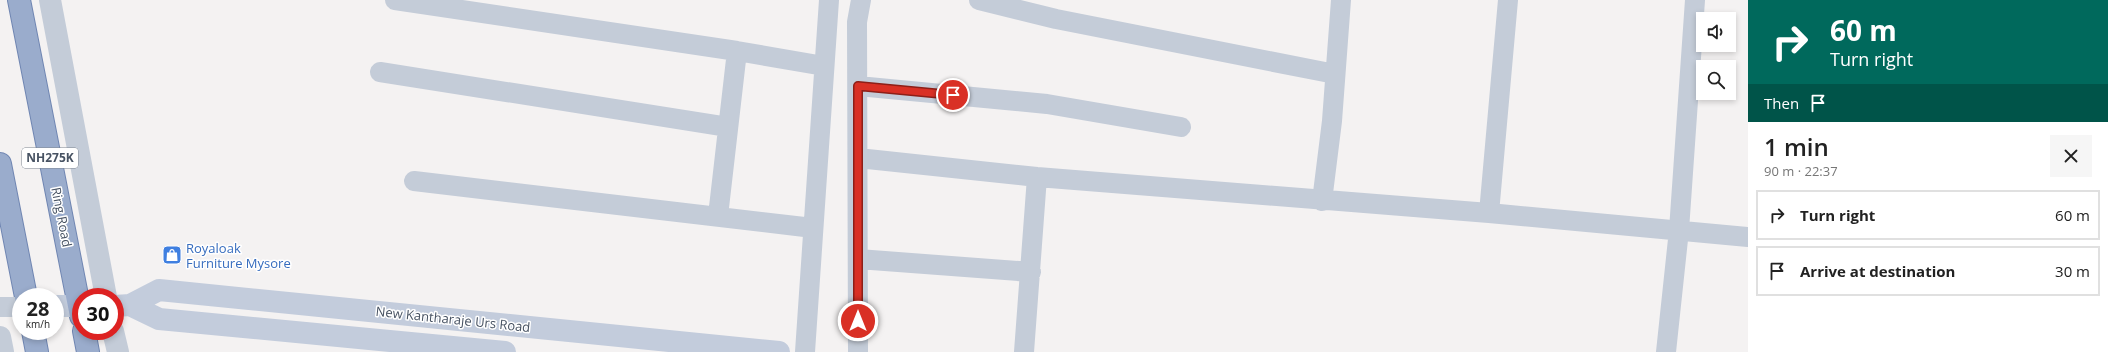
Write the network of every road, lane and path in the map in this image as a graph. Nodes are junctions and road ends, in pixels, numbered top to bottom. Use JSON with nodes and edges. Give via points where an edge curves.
{"nodes":[{"id":1,"x":19,"y":0,"type":"edge"},
{"id":2,"x":50,"y":0,"type":"edge"},
{"id":3,"x":395,"y":0,"type":"edge"},
{"id":4,"x":828,"y":0,"type":"edge"},
{"id":5,"x":861,"y":0,"type":"edge"},
{"id":6,"x":979,"y":0,"type":"edge"},
{"id":7,"x":1340,"y":0,"type":"edge"},
{"id":8,"x":1508,"y":0,"type":"edge"},
{"id":9,"x":1695,"y":0,"type":"edge"},
{"id":10,"x":738,"y":51,"type":"junction"},
{"id":11,"x":824,"y":66,"type":"junction"},
{"id":12,"x":380,"y":72,"type":"dead end"},
{"id":13,"x":1335,"y":74,"type":"junction"},
{"id":14,"x":858,"y":86,"type":"junction"},
{"id":15,"x":728,"y":127,"type":"junction"},
{"id":16,"x":1181,"y":127,"type":"dead end"},
{"id":17,"x":858,"y":158,"type":"junction"},
{"id":18,"x":0,"y":164,"type":"edge"},
{"id":19,"x":1037,"y":178,"type":"junction"},
{"id":20,"x":414,"y":181,"type":"dead end"},
{"id":21,"x":1322,"y":201,"type":"junction"},
{"id":22,"x":1489,"y":213,"type":"junction"},
{"id":23,"x":718,"y":216,"type":"junction"},
{"id":24,"x":813,"y":228,"type":"junction"},
{"id":25,"x":1679,"y":230,"type":"junction"},
{"id":26,"x":1748,"y":237,"type":"edge"},
{"id":27,"x":858,"y":259,"type":"junction"},
{"id":28,"x":1031,"y":272,"type":"junction"},
{"id":29,"x":24,"y":288,"type":"edge"},
{"id":30,"x":76,"y":288,"type":"edge"},
{"id":31,"x":104,"y":288,"type":"edge"},
{"id":32,"x":124,"y":306,"type":"edge"},
{"id":33,"x":124,"y":306,"type":"edge"},
{"id":34,"x":0,"y":307,"type":"edge"},
{"id":35,"x":12,"y":307,"type":"edge"},
{"id":36,"x":0,"y":337,"type":"edge"},
{"id":37,"x":35,"y":340,"type":"edge"},
{"id":38,"x":86,"y":340,"type":"edge"},
{"id":39,"x":115,"y":340,"type":"edge"},
{"id":40,"x":3,"y":352,"type":"edge"},
{"id":41,"x":37,"y":352,"type":"edge"},
{"id":42,"x":88,"y":352,"type":"edge"},
{"id":43,"x":118,"y":352,"type":"edge"},
{"id":44,"x":505,"y":352,"type":"edge"},
{"id":45,"x":779,"y":352,"type":"edge"},
{"id":46,"x":805,"y":352,"type":"edge"},
{"id":47,"x":858,"y":352,"type":"edge"},
{"id":48,"x":1024,"y":352,"type":"edge"},
{"id":49,"x":1666,"y":352,"type":"edge"}],
"edges":[{"from":1,"to":30,"type":"highway","name":"Ring Road","number":"NH275K"},
{"from":2,"to":31,"type":"street"},
{"from":3,"to":10,"type":"street"},
{"from":4,"to":11,"type":"street"},
{"from":5,"to":14,"type":"street","via":[[858,22]]},
{"from":6,"to":13,"type":"street","via":[[1056,19]]},
{"from":7,"to":13,"type":"street"},
{"from":8,"to":22,"type":"street"},
{"from":9,"to":25,"type":"street"},
{"from":10,"to":11,"type":"street"},
{"from":10,"to":15,"type":"street"},
{"from":11,"to":24,"type":"street"},
{"from":12,"to":15,"type":"street"},
{"from":13,"to":21,"type":"street"},
{"from":14,"to":16,"type":"street","via":[[1047,104]]},
{"from":14,"to":17,"type":"street"},
{"from":15,"to":23,"type":"street"},
{"from":17,"to":19,"type":"street"},
{"from":17,"to":27,"type":"street"},
{"from":18,"to":29,"type":"highway"},
{"from":19,"to":21,"type":"street"},
{"from":19,"to":28,"type":"street"},
{"from":20,"to":23,"type":"street"},
{"from":21,"to":22,"type":"street"},
{"from":22,"to":25,"type":"street"},
{"from":23,"to":24,"type":"street"},
{"from":24,"to":46,"type":"street"},
{"from":25,"to":26,"type":"street"},
{"from":25,"to":49,"type":"street"},
{"from":27,"to":28,"type":"street"},
{"from":27,"to":47,"type":"street"},
{"from":28,"to":48,"type":"street"},
{"from":32,"to":44,"type":"main road","name":"New Kantharaje Urs Road","via":[[159,319]]},
{"from":33,"to":45,"type":"main road","name":"New Kantharaje Urs Road","via":[[159,290]]},
{"from":34,"to":35,"type":"street"},
{"from":36,"to":40,"type":"street"},
{"from":37,"to":41,"type":"highway"},
{"from":38,"to":42,"type":"highway"},
{"from":39,"to":43,"type":"street"}]}
